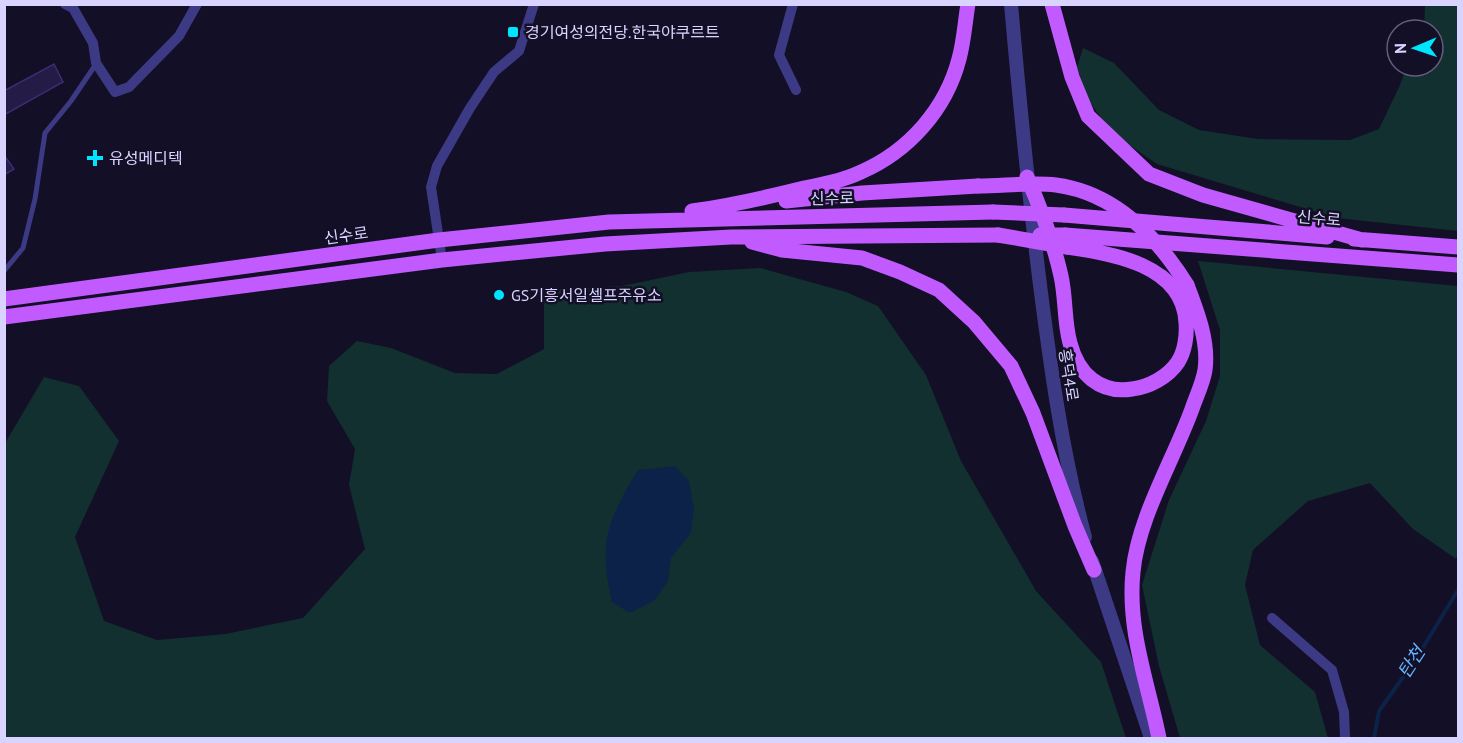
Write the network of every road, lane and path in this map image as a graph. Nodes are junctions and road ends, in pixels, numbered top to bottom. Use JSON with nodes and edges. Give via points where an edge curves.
{"nodes":[{"id":1,"x":65,"y":4,"type":"edge"},
{"id":2,"x":197,"y":4,"type":"edge"},
{"id":3,"x":534,"y":4,"type":"edge"},
{"id":4,"x":794,"y":4,"type":"edge"},
{"id":5,"x":968,"y":4,"type":"edge"},
{"id":6,"x":1011,"y":4,"type":"edge"},
{"id":7,"x":1052,"y":4,"type":"edge"},
{"id":8,"x":96,"y":63,"type":"junction"},
{"id":9,"x":796,"y":90,"type":"dead end"},
{"id":10,"x":1027,"y":177,"type":"junction"},
{"id":11,"x":727,"y":207,"type":"junction"},
{"id":12,"x":609,"y":222,"type":"junction"},
{"id":13,"x":731,"y":237,"type":"junction"},
{"id":14,"x":439,"y":240,"type":"junction"},
{"id":15,"x":1362,"y":240,"type":"junction"},
{"id":16,"x":1066,"y":241,"type":"junction"},
{"id":17,"x":1458,"y":247,"type":"edge"},
{"id":18,"x":442,"y":260,"type":"junction"},
{"id":19,"x":1458,"y":265,"type":"edge"},
{"id":20,"x":4,"y":271,"type":"edge"},
{"id":21,"x":4,"y":299,"type":"edge"},
{"id":22,"x":4,"y":317,"type":"edge"},
{"id":23,"x":1094,"y":570,"type":"junction"},
{"id":24,"x":1272,"y":618,"type":"dead end"},
{"id":25,"x":1151,"y":738,"type":"edge"},
{"id":26,"x":1160,"y":738,"type":"edge"},
{"id":27,"x":1345,"y":738,"type":"edge"}],
"edges":[{"from":1,"to":8,"type":"street","via":[[73,8],[93,42]]},
{"from":2,"to":8,"type":"street","via":[[179,36],[129,87],[115,92]]},
{"from":3,"to":14,"type":"street","via":[[519,51],[494,72],[436,166],[431,187]]},
{"from":4,"to":9,"type":"street","via":[[779,55]]},
{"from":5,"to":11,"type":"main road","via":[[959,59],[944,96],[907,145],[860,173]]},
{"from":6,"to":10,"type":"street","name":"흥덕4로"},
{"from":7,"to":15,"type":"main road","via":[[1072,77],[1088,116],[1149,174],[1203,195]]},
{"from":8,"to":20,"type":"lane","via":[[45,133],[23,248]]},
{"from":10,"to":16,"type":"main road","via":[[1046,218],[1062,278],[1070,343],[1078,363],[1096,383],[1114,391],[1148,386],[1167,374],[1178,362],[1186,340],[1186,317],[1176,290],[1135,261]]},
{"from":10,"to":23,"type":"street","name":"흥덕4로","via":[[1060,423]]},
{"from":11,"to":12,"type":"main road"},
{"from":11,"to":26,"type":"main road","bridge":true,"via":[[862,193],[1056,185],[1120,209],[1145,229],[1172,260],[1197,310],[1205,369],[1152,503],[1133,572],[1135,639]]},
{"from":12,"to":14,"type":"main road","name":"신수로"},
{"from":12,"to":15,"type":"main road","name":"신수로","bridge":true,"via":[[993,212]]},
{"from":13,"to":16,"type":"main road","bridge":true,"via":[[998,235]]},
{"from":13,"to":18,"type":"main road","via":[[605,244]]},
{"from":13,"to":23,"type":"main road","via":[[782,250],[862,258],[939,290],[974,322],[1011,366]]},
{"from":14,"to":18,"type":"street"},
{"from":14,"to":21,"type":"main road","name":"신수로"},
{"from":15,"to":17,"type":"main road","name":"신수로"},
{"from":16,"to":19,"type":"main road"},
{"from":18,"to":22,"type":"main road"},
{"from":23,"to":25,"type":"street","name":"흥덕4로"},
{"from":24,"to":27,"type":"street","via":[[1332,670],[1344,712]]}]}
